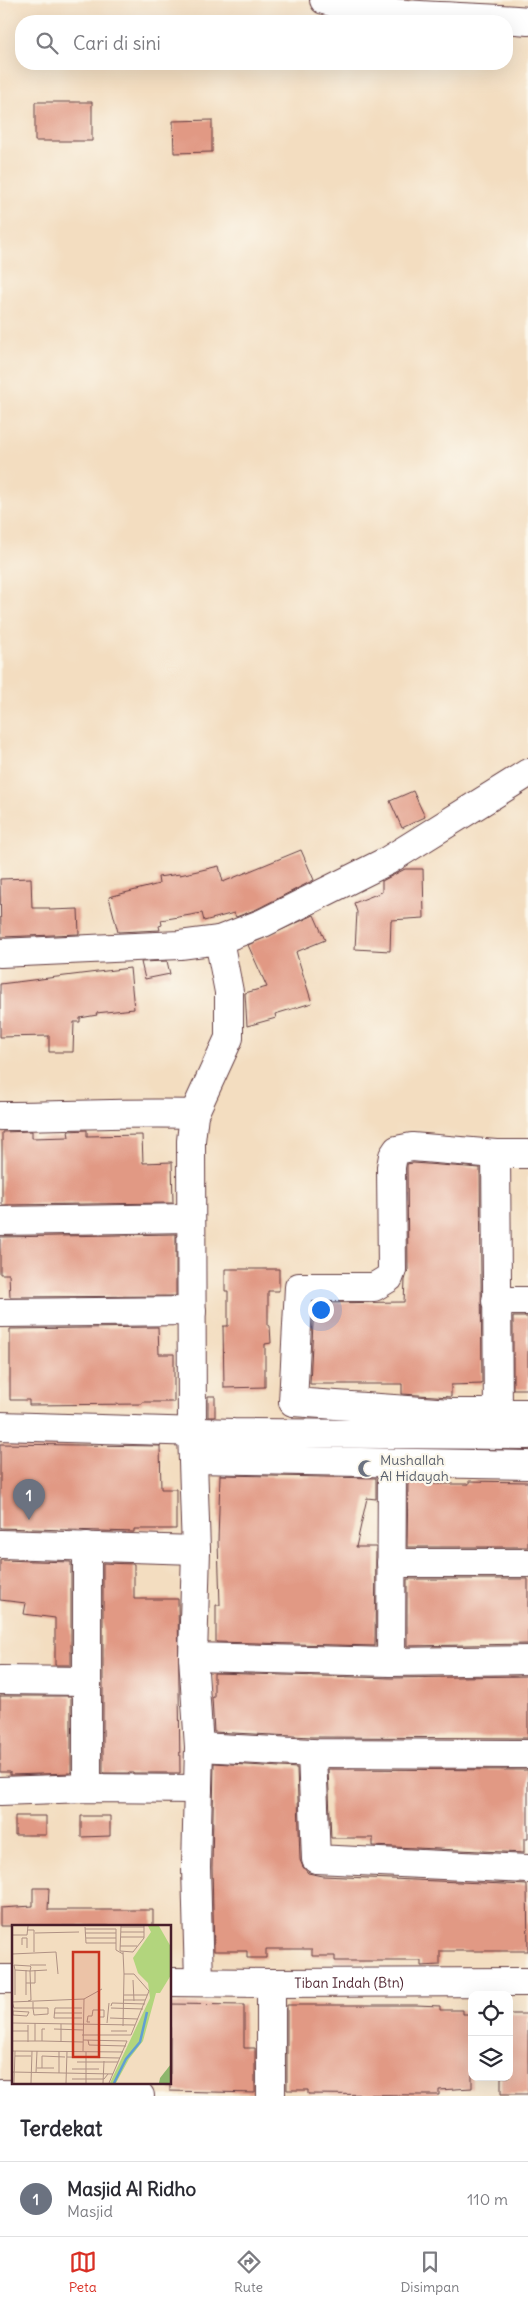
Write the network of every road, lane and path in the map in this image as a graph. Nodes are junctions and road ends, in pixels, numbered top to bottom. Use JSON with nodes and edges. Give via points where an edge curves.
{"nodes":[{"id":1,"x":324,"y":0,"type":"edge"},
{"id":2,"x":409,"y":15,"type":"edge"},
{"id":3,"x":513,"y":20,"type":"edge"},
{"id":4,"x":528,"y":21,"type":"edge"},
{"id":5,"x":528,"y":773,"type":"edge"},
{"id":6,"x":219,"y":940,"type":"junction"},
{"id":7,"x":0,"y":953,"type":"edge"},
{"id":8,"x":194,"y":1114,"type":"junction"},
{"id":9,"x":0,"y":1116,"type":"edge"},
{"id":10,"x":496,"y":1154,"type":"junction"},
{"id":11,"x":528,"y":1154,"type":"edge"},
{"id":12,"x":191,"y":1218,"type":"junction"},
{"id":13,"x":0,"y":1221,"type":"edge"},
{"id":14,"x":496,"y":1301,"type":"junction"},
{"id":15,"x":528,"y":1301,"type":"edge"},
{"id":16,"x":192,"y":1311,"type":"junction"},
{"id":17,"x":0,"y":1313,"type":"edge"},
{"id":18,"x":528,"y":1412,"type":"edge"},
{"id":19,"x":498,"y":1413,"type":"junction"},
{"id":20,"x":451,"y":1424,"type":"junction"},
{"id":21,"x":0,"y":1426,"type":"edge"},
{"id":22,"x":192,"y":1432,"type":"junction"},
{"id":23,"x":528,"y":1435,"type":"edge"},
{"id":24,"x":193,"y":1459,"type":"junction"},
{"id":25,"x":392,"y":1464,"type":"junction"},
{"id":26,"x":528,"y":1465,"type":"edge"},
{"id":27,"x":0,"y":1544,"type":"edge"},
{"id":28,"x":88,"y":1546,"type":"junction"},
{"id":29,"x":196,"y":1550,"type":"junction"},
{"id":30,"x":392,"y":1563,"type":"junction"},
{"id":31,"x":528,"y":1563,"type":"edge"},
{"id":32,"x":193,"y":1657,"type":"junction"},
{"id":33,"x":528,"y":1660,"type":"edge"},
{"id":34,"x":391,"y":1662,"type":"junction"},
{"id":35,"x":0,"y":1680,"type":"edge"},
{"id":36,"x":86,"y":1681,"type":"junction"},
{"id":37,"x":199,"y":1747,"type":"junction"},
{"id":38,"x":312,"y":1754,"type":"junction"},
{"id":39,"x":528,"y":1754,"type":"edge"},
{"id":40,"x":88,"y":1788,"type":"junction"},
{"id":41,"x":198,"y":1789,"type":"junction"},
{"id":42,"x":0,"y":1792,"type":"edge"},
{"id":43,"x":528,"y":1869,"type":"edge"},
{"id":44,"x":171,"y":1982,"type":"edge"},
{"id":45,"x":199,"y":1982,"type":"junction"},
{"id":46,"x":528,"y":1982,"type":"edge"},
{"id":47,"x":271,"y":1983,"type":"junction"},
{"id":48,"x":0,"y":2094,"type":"edge"},
{"id":49,"x":81,"y":2095,"type":"edge"},
{"id":50,"x":140,"y":2096,"type":"edge"},
{"id":51,"x":271,"y":2096,"type":"edge"}],
"edges":[{"from":1,"to":2,"type":"street"},
{"from":3,"to":4,"type":"street"},
{"from":5,"to":6,"type":"street","via":[[387,861],[263,923]]},
{"from":6,"to":7,"type":"street","via":[[180,945]]},
{"from":6,"to":8,"type":"street","via":[[229,992],[229,1038]]},
{"from":8,"to":9,"type":"street","via":[[131,1112],[82,1116]]},
{"from":8,"to":12,"type":"street","via":[[190,1141]]},
{"from":10,"to":11,"type":"street"},
{"from":10,"to":14,"type":"street"},
{"from":10,"to":20,"type":"street","via":[[412,1147],[397,1150],[392,1156],[391,1167],[392,1270],[389,1278],[374,1287],[299,1287],[293,1402]]},
{"from":12,"to":13,"type":"street"},
{"from":12,"to":16,"type":"street"},
{"from":14,"to":15,"type":"street"},
{"from":14,"to":19,"type":"street"},
{"from":16,"to":17,"type":"street"},
{"from":16,"to":22,"type":"street"},
{"from":18,"to":19,"type":"street"},
{"from":19,"to":20,"type":"street"},
{"from":20,"to":22,"type":"street"},
{"from":20,"to":23,"type":"street"},
{"from":21,"to":22,"type":"street"},
{"from":22,"to":24,"type":"street"},
{"from":24,"to":25,"type":"street"},
{"from":24,"to":29,"type":"street"},
{"from":25,"to":26,"type":"street"},
{"from":25,"to":30,"type":"street"},
{"from":27,"to":28,"type":"street"},
{"from":28,"to":29,"type":"street"},
{"from":28,"to":36,"type":"street"},
{"from":29,"to":32,"type":"street"},
{"from":30,"to":31,"type":"street"},
{"from":30,"to":34,"type":"street"},
{"from":32,"to":34,"type":"street"},
{"from":32,"to":37,"type":"street"},
{"from":33,"to":34,"type":"street"},
{"from":35,"to":36,"type":"street"},
{"from":36,"to":40,"type":"street"},
{"from":37,"to":38,"type":"street"},
{"from":37,"to":41,"type":"street"},
{"from":38,"to":39,"type":"street"},
{"from":38,"to":43,"type":"street","via":[[316,1859]]},
{"from":40,"to":41,"type":"street"},
{"from":40,"to":42,"type":"street"},
{"from":41,"to":45,"type":"street"},
{"from":44,"to":45,"type":"street","name":"Tiban Indah (Btn)"},
{"from":45,"to":47,"type":"street","name":"Tiban Indah (Btn)"},
{"from":46,"to":47,"type":"street","name":"Tiban Indah (Btn)"},
{"from":47,"to":51,"type":"street"},
{"from":48,"to":49,"type":"street"},
{"from":49,"to":50,"type":"street"}]}
